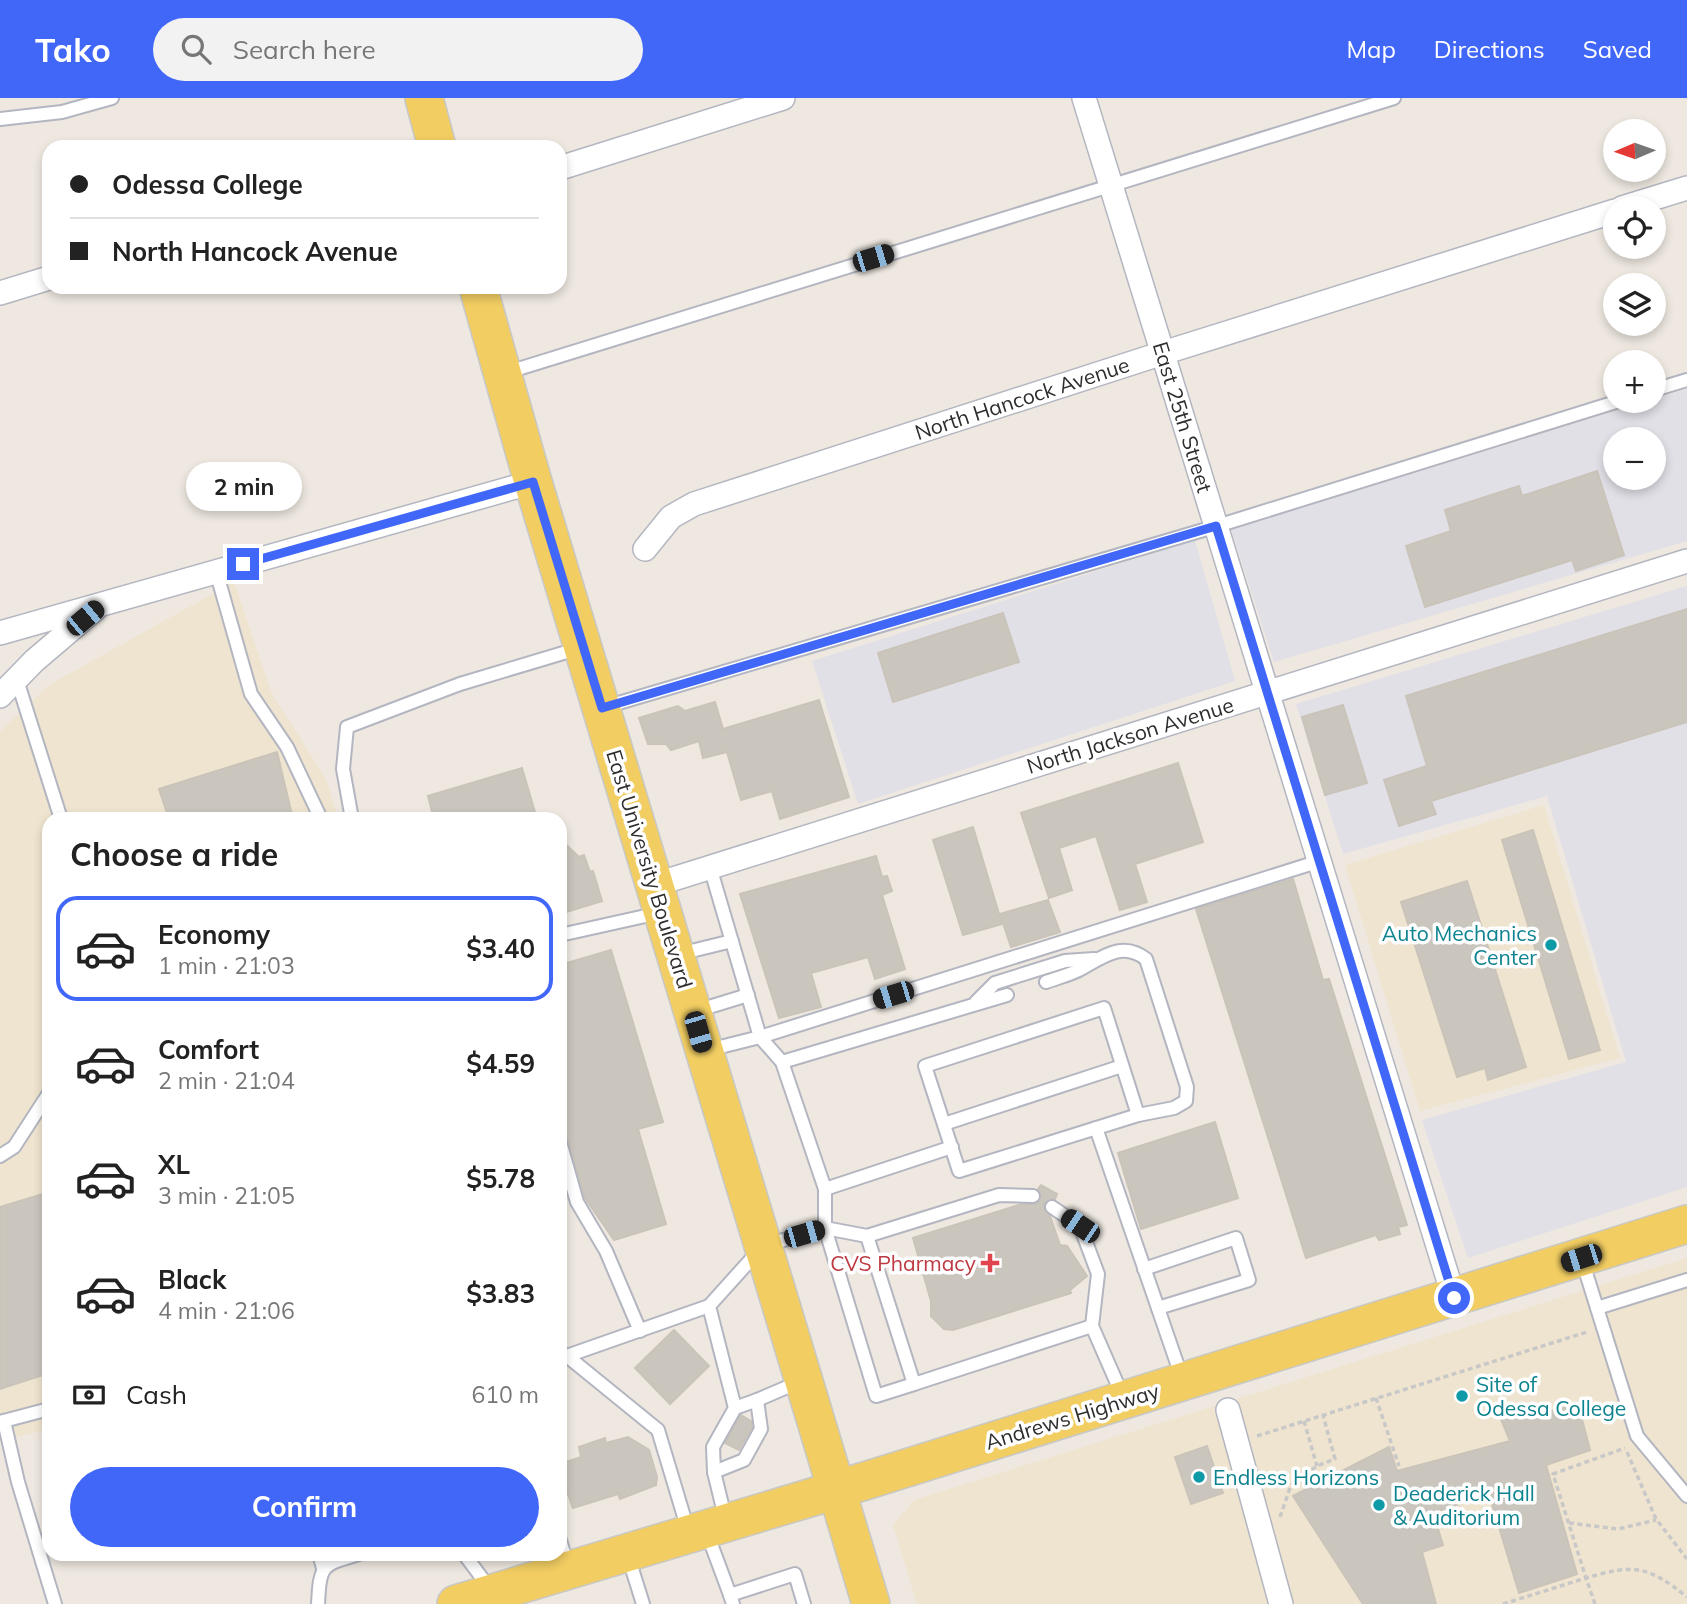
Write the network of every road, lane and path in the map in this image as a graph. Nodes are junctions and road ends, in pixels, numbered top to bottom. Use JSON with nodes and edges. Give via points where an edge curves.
{"nodes":[{"id":1,"x":112,"y":98,"type":"edge"},
{"id":2,"x":424,"y":98,"type":"edge"},
{"id":3,"x":783,"y":98,"type":"edge"},
{"id":4,"x":1084,"y":98,"type":"edge"},
{"id":5,"x":1394,"y":98,"type":"edge"},
{"id":6,"x":0,"y":119,"type":"edge"},
{"id":7,"x":435,"y":140,"type":"edge"},
{"id":8,"x":567,"y":166,"type":"edge"},
{"id":9,"x":1111,"y":184,"type":"junction"},
{"id":10,"x":1687,"y":188,"type":"edge"},
{"id":11,"x":1661,"y":196,"type":"edge"},
{"id":12,"x":1603,"y":215,"type":"edge"},
{"id":13,"x":42,"y":280,"type":"edge"},
{"id":14,"x":0,"y":293,"type":"edge"},
{"id":15,"x":480,"y":294,"type":"edge"},
{"id":16,"x":1163,"y":352,"type":"junction"},
{"id":17,"x":503,"y":374,"type":"junction"},
{"id":18,"x":1687,"y":380,"type":"edge"},
{"id":19,"x":1666,"y":386,"type":"edge"},
{"id":20,"x":1603,"y":406,"type":"edge"},
{"id":21,"x":533,"y":482,"type":"junction"},
{"id":22,"x":1216,"y":526,"type":"junction"},
{"id":23,"x":645,"y":549,"type":"dead end"},
{"id":24,"x":1687,"y":561,"type":"edge"},
{"id":25,"x":216,"y":571,"type":"junction"},
{"id":26,"x":102,"y":603,"type":"junction"},
{"id":27,"x":0,"y":633,"type":"edge"},
{"id":28,"x":584,"y":647,"type":"junction"},
{"id":29,"x":17,"y":680,"type":"junction"},
{"id":30,"x":1268,"y":692,"type":"junction"},
{"id":31,"x":0,"y":696,"type":"edge"},
{"id":32,"x":602,"y":708,"type":"junction"},
{"id":33,"x":59,"y":812,"type":"edge"},
{"id":34,"x":318,"y":812,"type":"edge"},
{"id":35,"x":351,"y":812,"type":"edge"},
{"id":36,"x":1320,"y":861,"type":"junction"},
{"id":37,"x":710,"y":867,"type":"junction"},
{"id":38,"x":658,"y":898,"type":"junction"},
{"id":39,"x":567,"y":932,"type":"edge"},
{"id":40,"x":732,"y":941,"type":"junction"},
{"id":41,"x":676,"y":955,"type":"junction"},
{"id":42,"x":1094,"y":959,"type":"junction"},
{"id":43,"x":1046,"y":982,"type":"dead end"},
{"id":44,"x":748,"y":995,"type":"junction"},
{"id":45,"x":1007,"y":995,"type":"dead end"},
{"id":46,"x":975,"y":1003,"type":"junction"},
{"id":47,"x":693,"y":1012,"type":"junction"},
{"id":48,"x":760,"y":1037,"type":"junction"},
{"id":49,"x":704,"y":1051,"type":"junction"},
{"id":50,"x":782,"y":1062,"type":"junction"},
{"id":51,"x":1122,"y":1066,"type":"junction"},
{"id":52,"x":42,"y":1104,"type":"edge"},
{"id":53,"x":1138,"y":1115,"type":"junction"},
{"id":54,"x":944,"y":1124,"type":"junction"},
{"id":55,"x":1096,"y":1128,"type":"junction"},
{"id":56,"x":952,"y":1147,"type":"junction"},
{"id":57,"x":0,"y":1156,"type":"edge"},
{"id":58,"x":567,"y":1167,"type":"edge"},
{"id":59,"x":825,"y":1189,"type":"junction"},
{"id":60,"x":1033,"y":1196,"type":"dead end"},
{"id":61,"x":1052,"y":1207,"type":"dead end"},
{"id":62,"x":1687,"y":1224,"type":"edge"},
{"id":63,"x":825,"y":1228,"type":"junction"},
{"id":64,"x":867,"y":1236,"type":"junction"},
{"id":65,"x":763,"y":1246,"type":"junction"},
{"id":66,"x":1581,"y":1258,"type":"junction"},
{"id":67,"x":1144,"y":1269,"type":"junction"},
{"id":68,"x":1687,"y":1280,"type":"edge"},
{"id":69,"x":1454,"y":1298,"type":"junction"},
{"id":70,"x":709,"y":1306,"type":"junction"},
{"id":71,"x":1158,"y":1308,"type":"junction"},
{"id":72,"x":1597,"y":1308,"type":"junction"},
{"id":73,"x":1092,"y":1326,"type":"junction"},
{"id":74,"x":640,"y":1331,"type":"junction"},
{"id":75,"x":1588,"y":1332,"type":"dead end"},
{"id":76,"x":567,"y":1356,"type":"edge"},
{"id":77,"x":567,"y":1359,"type":"edge"},
{"id":78,"x":803,"y":1380,"type":"junction"},
{"id":79,"x":1183,"y":1382,"type":"junction"},
{"id":80,"x":914,"y":1384,"type":"junction"},
{"id":81,"x":1377,"y":1398,"type":"junction"},
{"id":82,"x":757,"y":1400,"type":"junction"},
{"id":83,"x":1124,"y":1400,"type":"junction"},
{"id":84,"x":735,"y":1408,"type":"junction"},
{"id":85,"x":1228,"y":1410,"type":"dead end"},
{"id":86,"x":42,"y":1411,"type":"edge"},
{"id":87,"x":1323,"y":1415,"type":"junction"},
{"id":88,"x":1304,"y":1421,"type":"junction"},
{"id":89,"x":2,"y":1422,"type":"edge"},
{"id":90,"x":1237,"y":1442,"type":"junction"},
{"id":91,"x":1317,"y":1466,"type":"junction"},
{"id":92,"x":1399,"y":1466,"type":"dead end"},
{"id":93,"x":714,"y":1472,"type":"junction"},
{"id":94,"x":836,"y":1490,"type":"junction"},
{"id":95,"x":1687,"y":1496,"type":"edge"},
{"id":96,"x":1656,"y":1520,"type":"junction"},
{"id":97,"x":1569,"y":1522,"type":"junction"},
{"id":98,"x":707,"y":1528,"type":"junction"},
{"id":99,"x":627,"y":1552,"type":"junction"},
{"id":100,"x":1267,"y":1554,"type":"junction"},
{"id":101,"x":567,"y":1555,"type":"edge"},
{"id":102,"x":1687,"y":1559,"type":"edge"},
{"id":103,"x":321,"y":1561,"type":"edge"},
{"id":104,"x":335,"y":1561,"type":"edge"},
{"id":105,"x":469,"y":1561,"type":"edge"},
{"id":106,"x":554,"y":1561,"type":"edge"},
{"id":107,"x":323,"y":1569,"type":"junction"},
{"id":108,"x":1586,"y":1578,"type":"junction"},
{"id":109,"x":1687,"y":1597,"type":"edge"},
{"id":110,"x":495,"y":1598,"type":"edge"},
{"id":111,"x":731,"y":1599,"type":"edge"},
{"id":112,"x":55,"y":1604,"type":"edge"},
{"id":113,"x":318,"y":1604,"type":"edge"},
{"id":114,"x":456,"y":1604,"type":"edge"},
{"id":115,"x":643,"y":1604,"type":"edge"},
{"id":116,"x":803,"y":1604,"type":"edge"},
{"id":117,"x":871,"y":1604,"type":"edge"},
{"id":118,"x":1281,"y":1604,"type":"edge"},
{"id":119,"x":1503,"y":1604,"type":"edge"},
{"id":120,"x":1595,"y":1604,"type":"edge"}],
"edges":[{"from":1,"to":6,"type":"lane","via":[[61,112]]},
{"from":2,"to":7,"type":"main road"},
{"from":3,"to":8,"type":"street"},
{"from":4,"to":9,"type":"street","name":"East 25th Street"},
{"from":5,"to":9,"type":"lane"},
{"from":9,"to":16,"type":"street","name":"East 25th Street"},
{"from":9,"to":17,"type":"lane"},
{"from":10,"to":11,"type":"street"},
{"from":12,"to":16,"type":"street","name":"North Hancock Avenue"},
{"from":13,"to":14,"type":"street"},
{"from":15,"to":17,"type":"main road","name":"East University Boulevard"},
{"from":16,"to":22,"type":"street","name":"East 25th Street"},
{"from":16,"to":23,"type":"street","name":"North Hancock Avenue","via":[[694,504],[671,517]]},
{"from":17,"to":21,"type":"main road","name":"East University Boulevard"},
{"from":18,"to":19,"type":"lane"},
{"from":20,"to":22,"type":"lane"},
{"from":21,"to":25,"type":"street"},
{"from":21,"to":28,"type":"main road","name":"East University Boulevard"},
{"from":22,"to":30,"type":"street","name":"East 25th Street"},
{"from":22,"to":32,"type":"lane"},
{"from":24,"to":30,"type":"street","name":"North Jackson Avenue"},
{"from":25,"to":26,"type":"street"},
{"from":25,"to":34,"type":"lane","via":[[251,694],[287,747]]},
{"from":26,"to":27,"type":"street"},
{"from":26,"to":29,"type":"street"},
{"from":28,"to":32,"type":"main road","name":"East University Boulevard"},
{"from":28,"to":35,"type":"lane","via":[[460,684],[347,727],[343,769]]},
{"from":29,"to":31,"type":"street"},
{"from":29,"to":33,"type":"lane"},
{"from":30,"to":36,"type":"street","name":"East 25th Street"},
{"from":30,"to":37,"type":"street","name":"North Jackson Avenue"},
{"from":32,"to":38,"type":"main road","name":"East University Boulevard"},
{"from":36,"to":48,"type":"lane"},
{"from":36,"to":69,"type":"street","name":"East 25th Street"},
{"from":37,"to":38,"type":"street","name":"North Jackson Avenue"},
{"from":37,"to":40,"type":"lane"},
{"from":38,"to":39,"type":"lane"},
{"from":38,"to":41,"type":"main road","name":"East University Boulevard"},
{"from":40,"to":41,"type":"lane"},
{"from":40,"to":44,"type":"lane"},
{"from":41,"to":47,"type":"main road","name":"East University Boulevard"},
{"from":42,"to":43,"type":"lane"},
{"from":42,"to":46,"type":"lane","via":[[1065,961],[995,983]]},
{"from":42,"to":53,"type":"lane","via":[[1125,949],[1146,959],[1186,1087],[1186,1101],[1174,1108]]},
{"from":44,"to":47,"type":"lane"},
{"from":44,"to":48,"type":"lane"},
{"from":45,"to":46,"type":"lane"},
{"from":46,"to":50,"type":"lane"},
{"from":47,"to":49,"type":"main road","name":"East University Boulevard"},
{"from":48,"to":49,"type":"lane"},
{"from":48,"to":50,"type":"lane"},
{"from":49,"to":65,"type":"main road","name":"East University Boulevard"},
{"from":50,"to":59,"type":"lane"},
{"from":51,"to":53,"type":"lane"},
{"from":51,"to":54,"type":"lane"},
{"from":51,"to":54,"type":"lane","via":[[1104,1008],[1066,1020],[925,1066]]},
{"from":52,"to":57,"type":"lane","via":[[14,1147]]},
{"from":53,"to":55,"type":"lane"},
{"from":54,"to":56,"type":"lane"},
{"from":55,"to":56,"type":"lane","via":[[959,1171]]},
{"from":55,"to":67,"type":"lane"},
{"from":56,"to":59,"type":"lane"},
{"from":58,"to":74,"type":"lane","via":[[577,1202],[606,1251]]},
{"from":59,"to":63,"type":"lane"},
{"from":60,"to":64,"type":"lane","via":[[999,1195]]},
{"from":61,"to":73,"type":"lane","via":[[1080,1226],[1098,1274]]},
{"from":62,"to":66,"type":"main road","name":"Andrews Highway"},
{"from":63,"to":64,"type":"lane"},
{"from":63,"to":65,"type":"lane"},
{"from":63,"to":80,"type":"lane","via":[[876,1396]]},
{"from":64,"to":80,"type":"lane"},
{"from":65,"to":70,"type":"lane"},
{"from":65,"to":78,"type":"main road","name":"East University Boulevard"},
{"from":66,"to":69,"type":"main road","name":"Andrews Highway"},
{"from":66,"to":72,"type":"lane"},
{"from":67,"to":71,"type":"lane"},
{"from":67,"to":71,"type":"lane","via":[[1236,1238],[1249,1280]]},
{"from":68,"to":72,"type":"lane"},
{"from":69,"to":79,"type":"main road","name":"Andrews Highway"},
{"from":70,"to":74,"type":"lane"},
{"from":70,"to":84,"type":"lane"},
{"from":71,"to":79,"type":"lane"},
{"from":72,"to":95,"type":"lane","via":[[1637,1436]]},
{"from":73,"to":80,"type":"lane"},
{"from":73,"to":83,"type":"lane"},
{"from":74,"to":76,"type":"lane"},
{"from":75,"to":81,"type":"path"},
{"from":77,"to":98,"type":"lane","via":[[658,1430]]},
{"from":78,"to":82,"type":"lane"},
{"from":78,"to":94,"type":"main road","name":"East University Boulevard"},
{"from":79,"to":83,"type":"main road","name":"Andrews Highway"},
{"from":81,"to":87,"type":"path"},
{"from":81,"to":92,"type":"path"},
{"from":82,"to":84,"type":"lane"},
{"from":82,"to":93,"type":"lane","via":[[761,1429],[744,1460]]},
{"from":83,"to":94,"type":"main road","name":"Andrews Highway"},
{"from":84,"to":93,"type":"lane","via":[[713,1447]]},
{"from":85,"to":90,"type":"street"},
{"from":86,"to":89,"type":"lane"},
{"from":87,"to":88,"type":"path"},
{"from":87,"to":91,"type":"path","via":[[1335,1459]]},
{"from":88,"to":90,"type":"path"},
{"from":88,"to":91,"type":"path"},
{"from":89,"to":112,"type":"lane"},
{"from":90,"to":100,"type":"street"},
{"from":91,"to":100,"type":"path","via":[[1291,1485]]},
{"from":93,"to":98,"type":"lane"},
{"from":94,"to":98,"type":"main road","name":"Andrews Highway"},
{"from":94,"to":117,"type":"main road","name":"East University Boulevard"},
{"from":96,"to":97,"type":"path","via":[[1618,1529]]},
{"from":96,"to":97,"type":"path","via":[[1625,1448],[1553,1474]]},
{"from":96,"to":102,"type":"path"},
{"from":97,"to":108,"type":"path"},
{"from":98,"to":99,"type":"main road","name":"Andrews Highway"},
{"from":98,"to":111,"type":"lane"},
{"from":99,"to":101,"type":"main road","name":"Andrews Highway"},
{"from":99,"to":115,"type":"lane"},
{"from":100,"to":118,"type":"street"},
{"from":103,"to":107,"type":"lane"},
{"from":104,"to":107,"type":"lane"},
{"from":105,"to":110,"type":"lane"},
{"from":106,"to":110,"type":"main road","name":"Andrews Highway"},
{"from":107,"to":113,"type":"lane"},
{"from":108,"to":109,"type":"path","via":[[1634,1567],[1665,1580]]},
{"from":108,"to":119,"type":"path"},
{"from":108,"to":120,"type":"path"},
{"from":110,"to":114,"type":"main road","name":"Andrews Highway"},
{"from":111,"to":116,"type":"lane","via":[[795,1574]]}]}
